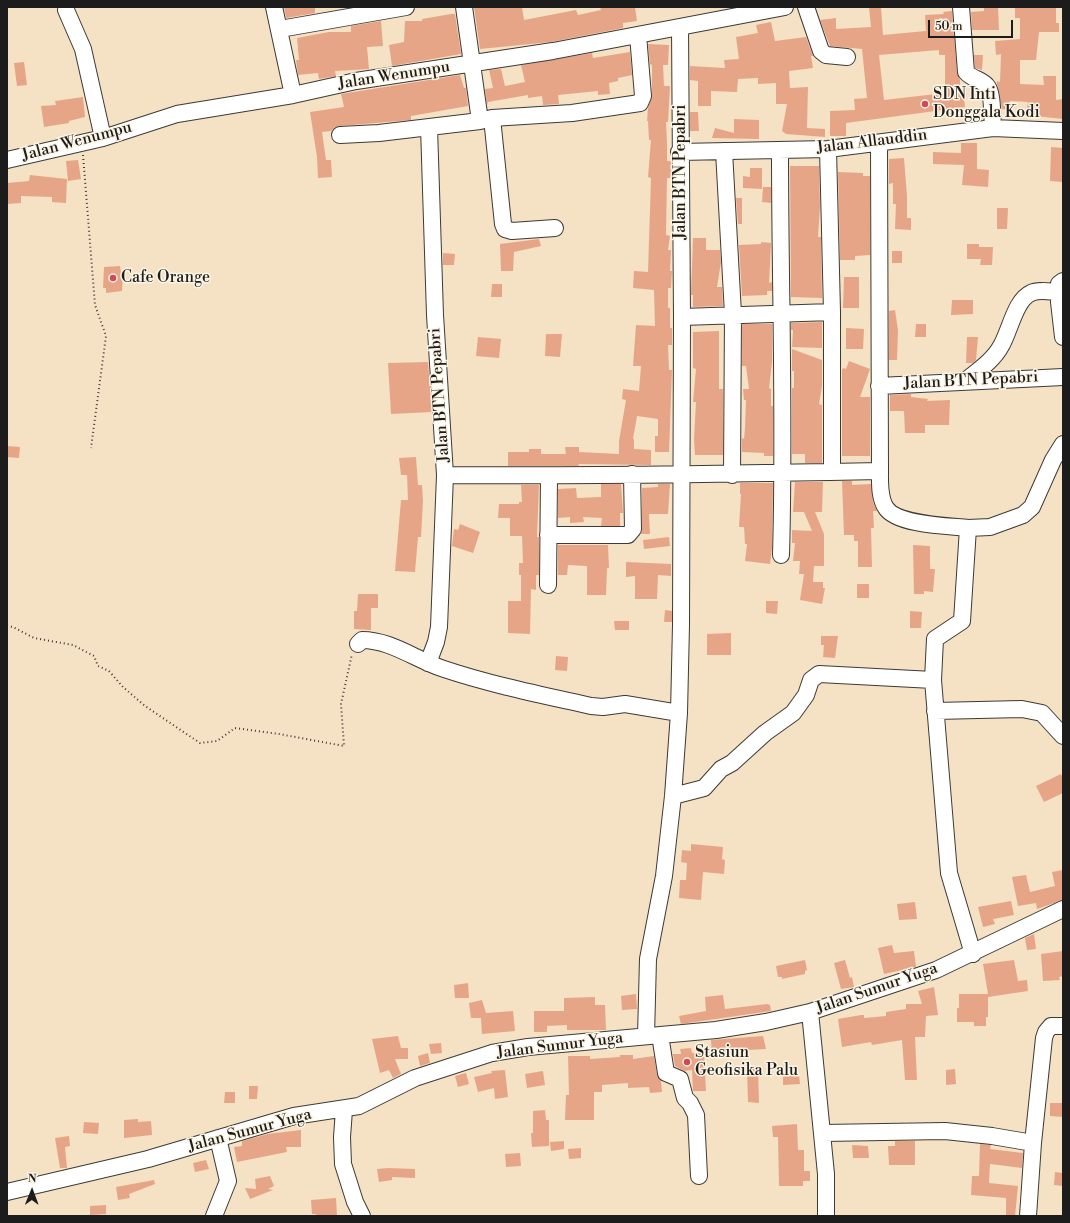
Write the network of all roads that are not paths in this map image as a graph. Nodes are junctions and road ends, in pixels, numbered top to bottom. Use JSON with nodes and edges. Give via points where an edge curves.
{"nodes":[{"id":1,"x":274,"y":7,"type":"edge"},
{"id":2,"x":406,"y":7,"type":"edge"},
{"id":3,"x":464,"y":7,"type":"edge"},
{"id":4,"x":785,"y":7,"type":"edge"},
{"id":5,"x":806,"y":7,"type":"edge"},
{"id":6,"x":961,"y":7,"type":"edge"},
{"id":7,"x":66,"y":10,"type":"dead end"},
{"id":8,"x":680,"y":27,"type":"junction"},
{"id":9,"x":280,"y":29,"type":"junction"},
{"id":10,"x":638,"y":35,"type":"junction"},
{"id":11,"x":847,"y":57,"type":"dead end"},
{"id":12,"x":473,"y":63,"type":"junction"},
{"id":13,"x":293,"y":94,"type":"junction"},
{"id":14,"x":486,"y":119,"type":"junction"},
{"id":15,"x":429,"y":127,"type":"junction"},
{"id":16,"x":993,"y":128,"type":"junction"},
{"id":17,"x":1063,"y":131,"type":"edge"},
{"id":18,"x":340,"y":135,"type":"dead end"},
{"id":19,"x":103,"y":138,"type":"junction"},
{"id":20,"x":879,"y":143,"type":"junction"},
{"id":21,"x":828,"y":149,"type":"junction"},
{"id":22,"x":724,"y":151,"type":"junction"},
{"id":23,"x":780,"y":151,"type":"junction"},
{"id":24,"x":680,"y":152,"type":"junction"},
{"id":25,"x":7,"y":160,"type":"edge"},
{"id":26,"x":556,"y":228,"type":"dead end"},
{"id":27,"x":1061,"y":286,"type":"edge"},
{"id":28,"x":832,"y":312,"type":"junction"},
{"id":29,"x":780,"y":313,"type":"junction"},
{"id":30,"x":733,"y":314,"type":"junction"},
{"id":31,"x":682,"y":317,"type":"junction"},
{"id":32,"x":1063,"y":337,"type":"edge"},
{"id":33,"x":1063,"y":377,"type":"edge"},
{"id":34,"x":964,"y":382,"type":"junction"},
{"id":35,"x":879,"y":386,"type":"junction"},
{"id":36,"x":1063,"y":444,"type":"edge"},
{"id":37,"x":880,"y":471,"type":"junction"},
{"id":38,"x":832,"y":472,"type":"junction"},
{"id":39,"x":681,"y":473,"type":"junction"},
{"id":40,"x":632,"y":474,"type":"junction"},
{"id":41,"x":783,"y":474,"type":"junction"},
{"id":42,"x":445,"y":475,"type":"junction"},
{"id":43,"x":732,"y":475,"type":"junction"},
{"id":44,"x":549,"y":476,"type":"junction"},
{"id":45,"x":968,"y":528,"type":"junction"},
{"id":46,"x":548,"y":535,"type":"junction"},
{"id":47,"x":781,"y":555,"type":"dead end"},
{"id":48,"x":548,"y":584,"type":"dead end"},
{"id":49,"x":358,"y":644,"type":"road end"},
{"id":50,"x":428,"y":663,"type":"junction"},
{"id":51,"x":933,"y":680,"type":"junction"},
{"id":52,"x":935,"y":712,"type":"junction"},
{"id":53,"x":679,"y":713,"type":"junction"},
{"id":54,"x":1063,"y":736,"type":"edge"},
{"id":55,"x":673,"y":796,"type":"junction"},
{"id":56,"x":1063,"y":909,"type":"edge"},
{"id":57,"x":973,"y":954,"type":"junction"},
{"id":58,"x":810,"y":1012,"type":"junction"},
{"id":59,"x":1063,"y":1026,"type":"edge"},
{"id":60,"x":653,"y":1036,"type":"junction"},
{"id":61,"x":344,"y":1110,"type":"junction"},
{"id":62,"x":823,"y":1133,"type":"junction"},
{"id":63,"x":218,"y":1138,"type":"junction"},
{"id":64,"x":1033,"y":1143,"type":"junction"},
{"id":65,"x":699,"y":1176,"type":"dead end"},
{"id":66,"x":7,"y":1192,"type":"edge"},
{"id":67,"x":214,"y":1216,"type":"edge"},
{"id":68,"x":362,"y":1216,"type":"edge"},
{"id":69,"x":826,"y":1216,"type":"edge"},
{"id":70,"x":1028,"y":1216,"type":"edge"}],
"edges":[{"from":1,"to":9,"type":"street"},
{"from":2,"to":9,"type":"street"},
{"from":3,"to":12,"type":"street"},
{"from":4,"to":8,"type":"street","name":"Jalan Wenumpu"},
{"from":5,"to":11,"type":"street","via":[[821,50],[826,56]]},
{"from":6,"to":16,"type":"street","via":[[966,72],[987,86],[990,91]]},
{"from":7,"to":19,"type":"street","via":[[82,49]]},
{"from":8,"to":10,"type":"street","name":"Jalan Wenumpu"},
{"from":8,"to":24,"type":"street","name":"Jalan BTN Pepabri"},
{"from":9,"to":13,"type":"street"},
{"from":10,"to":12,"type":"street","name":"Jalan Wenumpu"},
{"from":10,"to":14,"type":"street","via":[[643,96],[640,103],[572,113]]},
{"from":12,"to":13,"type":"street","name":"Jalan Wenumpu","via":[[356,81]]},
{"from":12,"to":14,"type":"street"},
{"from":13,"to":19,"type":"street","name":"Jalan Wenumpu","via":[[177,114]]},
{"from":14,"to":15,"type":"street"},
{"from":14,"to":26,"type":"street","via":[[505,229],[512,231]]},
{"from":15,"to":18,"type":"street"},
{"from":15,"to":42,"type":"street","name":"Jalan BTN Pepabri","via":[[435,315]]},
{"from":16,"to":17,"type":"street","name":"Jalan Allauddin"},
{"from":16,"to":20,"type":"street","name":"Jalan Allauddin"},
{"from":19,"to":25,"type":"street","name":"Jalan Wenumpu"},
{"from":20,"to":21,"type":"street","name":"Jalan Allauddin"},
{"from":20,"to":35,"type":"street","name":"Jalan BTN Pepabri"},
{"from":21,"to":23,"type":"street","name":"Jalan Allauddin"},
{"from":21,"to":28,"type":"street"},
{"from":22,"to":23,"type":"street","name":"Jalan Allauddin"},
{"from":22,"to":24,"type":"street","name":"Jalan Allauddin"},
{"from":22,"to":30,"type":"street"},
{"from":23,"to":29,"type":"street"},
{"from":24,"to":31,"type":"street","name":"Jalan BTN Pepabri"},
{"from":27,"to":32,"type":"street"},
{"from":27,"to":34,"type":"street","via":[[1031,293],[1022,301],[1001,347],[986,365]]},
{"from":28,"to":29,"type":"street"},
{"from":28,"to":38,"type":"street"},
{"from":29,"to":30,"type":"street"},
{"from":29,"to":41,"type":"street"},
{"from":30,"to":31,"type":"street"},
{"from":30,"to":43,"type":"street"},
{"from":31,"to":39,"type":"street","name":"Jalan BTN Pepabri"},
{"from":33,"to":34,"type":"street","name":"Jalan BTN Pepabri"},
{"from":34,"to":35,"type":"street","name":"Jalan BTN Pepabri"},
{"from":35,"to":37,"type":"street","name":"Jalan BTN Pepabri"},
{"from":36,"to":45,"type":"street","via":[[1032,507],[1023,515],[990,527]]},
{"from":37,"to":38,"type":"street","name":"Jalan BTN Pepabri"},
{"from":37,"to":45,"type":"street","via":[[881,492],[886,508],[891,512],[916,522]]},
{"from":38,"to":41,"type":"street","name":"Jalan BTN Pepabri"},
{"from":39,"to":40,"type":"street","name":"Jalan BTN Pepabri"},
{"from":39,"to":43,"type":"street","name":"Jalan BTN Pepabri"},
{"from":39,"to":53,"type":"street"},
{"from":40,"to":44,"type":"street","name":"Jalan BTN Pepabri"},
{"from":40,"to":46,"type":"street","via":[[633,529],[628,536]]},
{"from":41,"to":43,"type":"street","name":"Jalan BTN Pepabri"},
{"from":41,"to":47,"type":"street"},
{"from":42,"to":44,"type":"street","name":"Jalan BTN Pepabri"},
{"from":42,"to":50,"type":"street","via":[[439,627]]},
{"from":44,"to":46,"type":"street"},
{"from":45,"to":51,"type":"street","via":[[962,621],[935,639]]},
{"from":46,"to":48,"type":"street"},
{"from":49,"to":50,"type":"street","via":[[362,640],[386,643]]},
{"from":50,"to":53,"type":"street","via":[[483,682],[591,706],[626,704]]},
{"from":51,"to":52,"type":"street"},
{"from":51,"to":55,"type":"street","via":[[819,674],[810,680],[806,695],[793,713],[765,733],[732,763],[721,769],[704,788]]},
{"from":52,"to":54,"type":"street","via":[[1022,709],[1042,713]]},
{"from":52,"to":57,"type":"street","via":[[949,873]]},
{"from":53,"to":55,"type":"street"},
{"from":55,"to":60,"type":"street","via":[[661,894],[648,959]]},
{"from":56,"to":57,"type":"street","name":"Jalan Sumur Yuga"},
{"from":57,"to":58,"type":"street","name":"Jalan Sumur Yuga","via":[[936,970]]},
{"from":58,"to":60,"type":"street","name":"Jalan Sumur Yuga","via":[[752,1024]]},
{"from":58,"to":62,"type":"street"},
{"from":59,"to":64,"type":"street","via":[[1051,1026],[1044,1038]]},
{"from":60,"to":61,"type":"street","name":"Jalan Sumur Yuga","via":[[528,1047],[492,1053],[414,1078],[376,1099]]},
{"from":60,"to":65,"type":"street","via":[[666,1073],[680,1079],[685,1098],[696,1115]]},
{"from":61,"to":63,"type":"street","name":"Jalan Sumur Yuga","via":[[294,1116]]},
{"from":61,"to":68,"type":"street","via":[[343,1164]]},
{"from":62,"to":64,"type":"street","via":[[945,1131]]},
{"from":62,"to":69,"type":"street","via":[[827,1182]]},
{"from":63,"to":66,"type":"street","name":"Jalan Sumur Yuga","via":[[148,1159]]},
{"from":63,"to":67,"type":"street","via":[[228,1181]]},
{"from":64,"to":70,"type":"street"}]}
